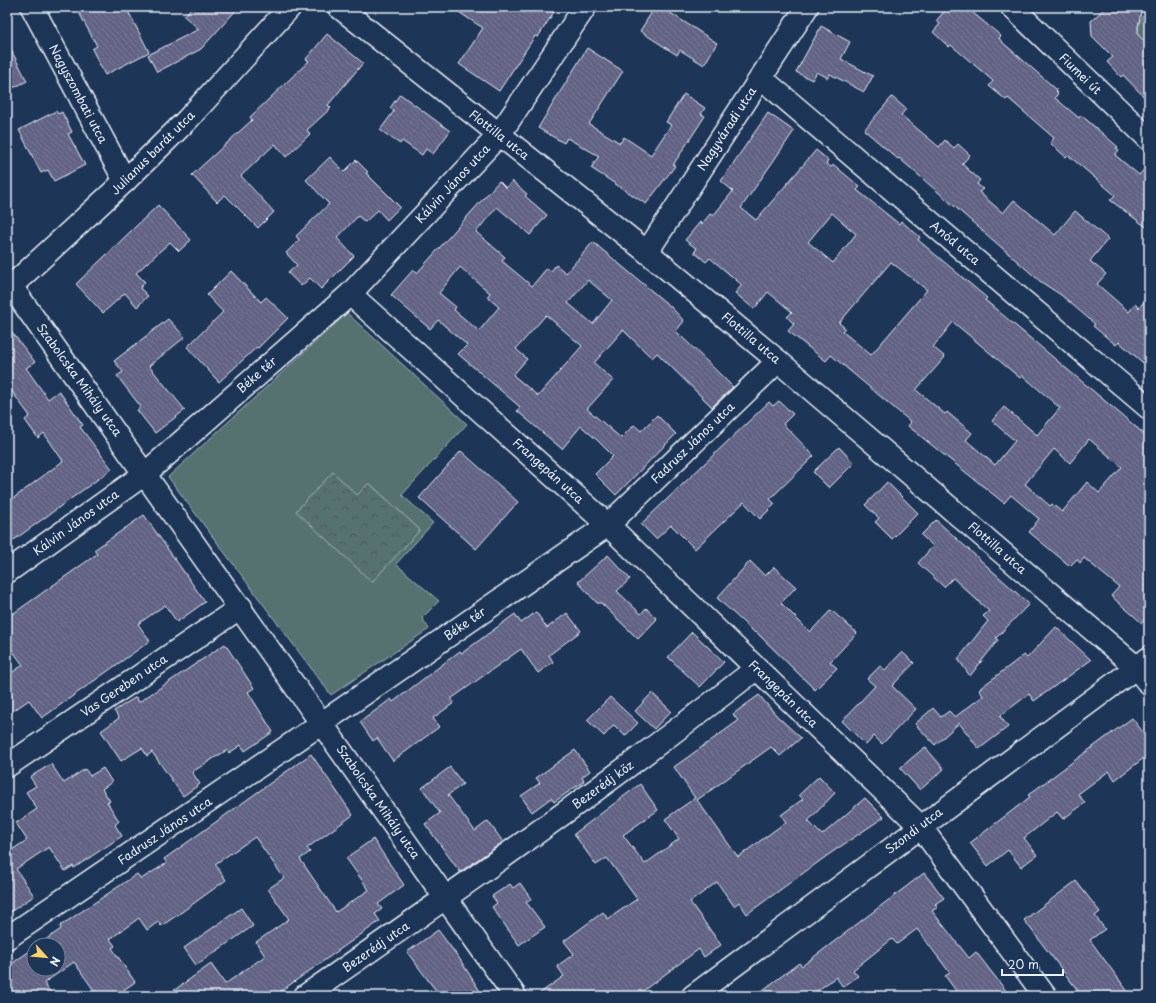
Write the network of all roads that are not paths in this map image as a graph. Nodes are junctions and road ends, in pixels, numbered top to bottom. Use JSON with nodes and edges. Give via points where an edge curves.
{"nodes":[{"id":1,"x":32,"y":7,"type":"edge"},
{"id":2,"x":290,"y":7,"type":"edge"},
{"id":3,"x":339,"y":7,"type":"edge"},
{"id":4,"x":585,"y":7,"type":"edge"},
{"id":5,"x":807,"y":7,"type":"edge"},
{"id":6,"x":1012,"y":7,"type":"edge"},
{"id":7,"x":761,"y":78,"type":"junction"},
{"id":8,"x":499,"y":136,"type":"junction"},
{"id":9,"x":1149,"y":139,"type":"edge"},
{"id":10,"x":125,"y":181,"type":"junction"},
{"id":11,"x":647,"y":252,"type":"junction"},
{"id":12,"x":9,"y":288,"type":"edge"},
{"id":13,"x":350,"y":294,"type":"junction"},
{"id":14,"x":778,"y":361,"type":"junction"},
{"id":15,"x":1149,"y":408,"type":"edge"},
{"id":16,"x":146,"y":473,"type":"junction"},
{"id":17,"x":608,"y":524,"type":"junction"},
{"id":18,"x":7,"y":572,"type":"edge"},
{"id":19,"x":241,"y":607,"type":"junction"},
{"id":20,"x":757,"y":668,"type":"junction"},
{"id":21,"x":1145,"y":670,"type":"edge"},
{"id":22,"x":322,"y":723,"type":"junction"},
{"id":23,"x":7,"y":766,"type":"edge"},
{"id":24,"x":920,"y":826,"type":"junction"},
{"id":25,"x":446,"y":898,"type":"junction"},
{"id":26,"x":7,"y":938,"type":"edge"},
{"id":27,"x":305,"y":996,"type":"edge"},
{"id":28,"x":515,"y":996,"type":"edge"},
{"id":29,"x":693,"y":996,"type":"edge"},
{"id":30,"x":1046,"y":996,"type":"edge"}],
"edges":[{"from":1,"to":10,"type":"street","name":"Nagyszombati utca"},
{"from":2,"to":10,"type":"street","name":"Julianus barát utca","via":[[187,120]]},
{"from":3,"to":8,"type":"street","name":"Flottilla utca"},
{"from":4,"to":8,"type":"street","name":"Kálvin János utca"},
{"from":5,"to":7,"type":"street","name":"Nagyváradi utca"},
{"from":6,"to":9,"type":"street","name":"Fiumei út"},
{"from":7,"to":11,"type":"street","name":"Nagyváradi utca"},
{"from":7,"to":15,"type":"street","name":"Anód utca"},
{"from":8,"to":11,"type":"street","name":"Flottilla utca"},
{"from":8,"to":13,"type":"street","name":"Kálvin János utca"},
{"from":10,"to":12,"type":"street","name":"Julianus barát utca"},
{"from":11,"to":14,"type":"street","name":"Flottilla utca"},
{"from":12,"to":16,"type":"street","name":"Szabolcska Mihály utca"},
{"from":13,"to":16,"type":"street","name":"Béke tér"},
{"from":13,"to":17,"type":"street","name":"Frangepán utca"},
{"from":14,"to":17,"type":"street","name":"Fadrusz János utca"},
{"from":14,"to":21,"type":"street","name":"Flottilla utca"},
{"from":16,"to":18,"type":"street","name":"Kálvin János utca"},
{"from":16,"to":19,"type":"street"},
{"from":17,"to":20,"type":"street","name":"Frangepán utca"},
{"from":17,"to":22,"type":"street","name":"Béke tér"},
{"from":19,"to":22,"type":"street","name":"Szabolcska Mihály utca"},
{"from":19,"to":23,"type":"street","name":"Vas Gereben utca"},
{"from":20,"to":24,"type":"street","name":"Frangepán utca"},
{"from":20,"to":25,"type":"street","name":"Bezerédj köz","via":[[653,749]]},
{"from":21,"to":24,"type":"street","name":"Szondi utca"},
{"from":22,"to":25,"type":"street","name":"Szabolcska Mihály utca"},
{"from":22,"to":26,"type":"street","name":"Fadrusz János utca"},
{"from":24,"to":29,"type":"street","name":"Szondi utca"},
{"from":24,"to":30,"type":"street","name":"Frangepán utca"},
{"from":25,"to":27,"type":"street","name":"Bezerédj utca"},
{"from":25,"to":28,"type":"street","name":"Szabolcska Mihály utca"}]}
